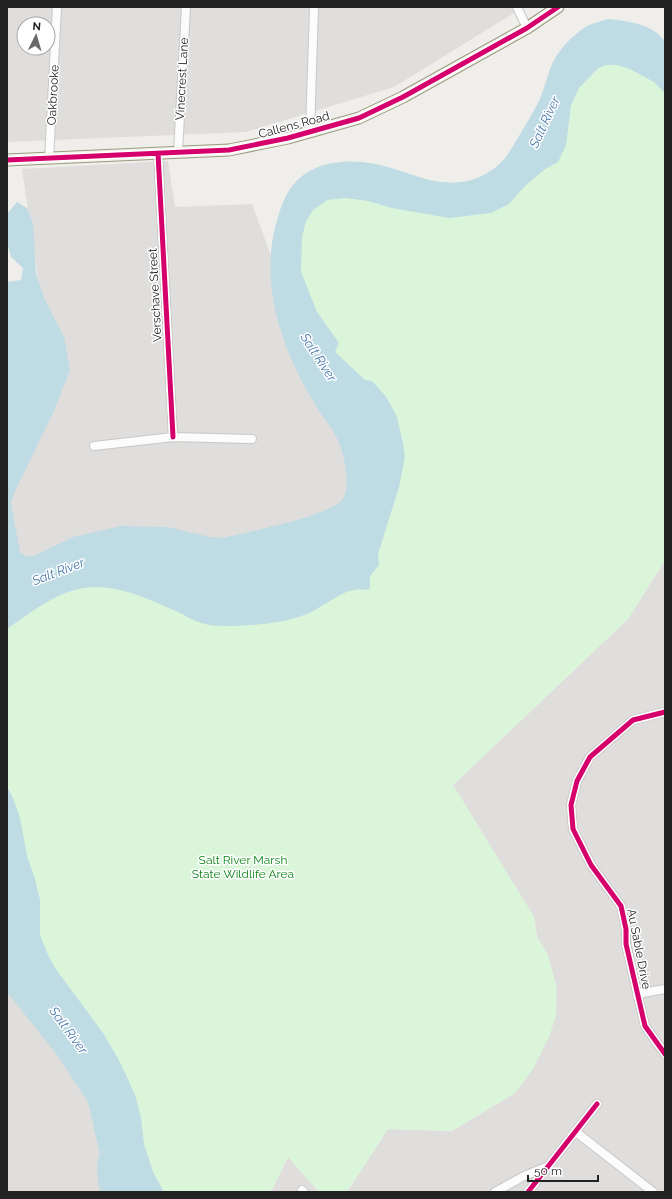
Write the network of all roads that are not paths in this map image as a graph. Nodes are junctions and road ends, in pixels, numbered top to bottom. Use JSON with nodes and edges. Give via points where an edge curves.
{"nodes":[{"id":1,"x":57,"y":7,"type":"edge"},
{"id":2,"x":186,"y":7,"type":"edge"},
{"id":3,"x":314,"y":7,"type":"edge"},
{"id":4,"x":517,"y":7,"type":"edge"},
{"id":5,"x":558,"y":7,"type":"edge"},
{"id":6,"x":527,"y":28,"type":"junction"},
{"id":7,"x":310,"y":131,"type":"junction"},
{"id":8,"x":178,"y":152,"type":"junction"},
{"id":9,"x":158,"y":153,"type":"junction"},
{"id":10,"x":49,"y":159,"type":"junction"},
{"id":11,"x":7,"y":160,"type":"edge"},
{"id":12,"x":173,"y":436,"type":"junction"},
{"id":13,"x":252,"y":439,"type":"dead end"},
{"id":14,"x":94,"y":446,"type":"dead end"},
{"id":15,"x":665,"y":712,"type":"edge"},
{"id":16,"x":665,"y":989,"type":"edge"},
{"id":17,"x":637,"y":994,"type":"junction"},
{"id":18,"x":665,"y":1054,"type":"edge"},
{"id":19,"x":597,"y":1104,"type":"dead end"},
{"id":20,"x":576,"y":1132,"type":"junction"},
{"id":21,"x":549,"y":1165,"type":"junction"},
{"id":22,"x":494,"y":1192,"type":"edge"},
{"id":23,"x":528,"y":1192,"type":"edge"},
{"id":24,"x":653,"y":1192,"type":"edge"}],
"edges":[{"from":1,"to":10,"type":"street","name":"Oakbrooke"},
{"from":2,"to":8,"type":"street","name":"Vinecrest Lane"},
{"from":3,"to":7,"type":"street"},
{"from":4,"to":6,"type":"street"},
{"from":5,"to":6,"type":"street","name":"Callens Road"},
{"from":6,"to":7,"type":"street","name":"Callens Road","via":[[403,97],[359,118]]},
{"from":7,"to":8,"type":"street","name":"Callens Road","via":[[281,140],[229,150]]},
{"from":8,"to":9,"type":"street","name":"Callens Road"},
{"from":9,"to":10,"type":"street","name":"Callens Road"},
{"from":9,"to":12,"type":"street","name":"Verschave Street"},
{"from":10,"to":11,"type":"street","name":"Callens Road"},
{"from":12,"to":13,"type":"street"},
{"from":12,"to":14,"type":"street"},
{"from":15,"to":17,"type":"street","name":"Au Sable Drive","via":[[633,720],[590,757],[578,781],[571,805],[573,829],[591,865],[621,906]]},
{"from":16,"to":17,"type":"street"},
{"from":17,"to":18,"type":"street","name":"Au Sable Drive","via":[[645,1026]]},
{"from":19,"to":20,"type":"street"},
{"from":20,"to":21,"type":"street"},
{"from":20,"to":24,"type":"street"},
{"from":21,"to":22,"type":"street"},
{"from":21,"to":23,"type":"street"}]}
